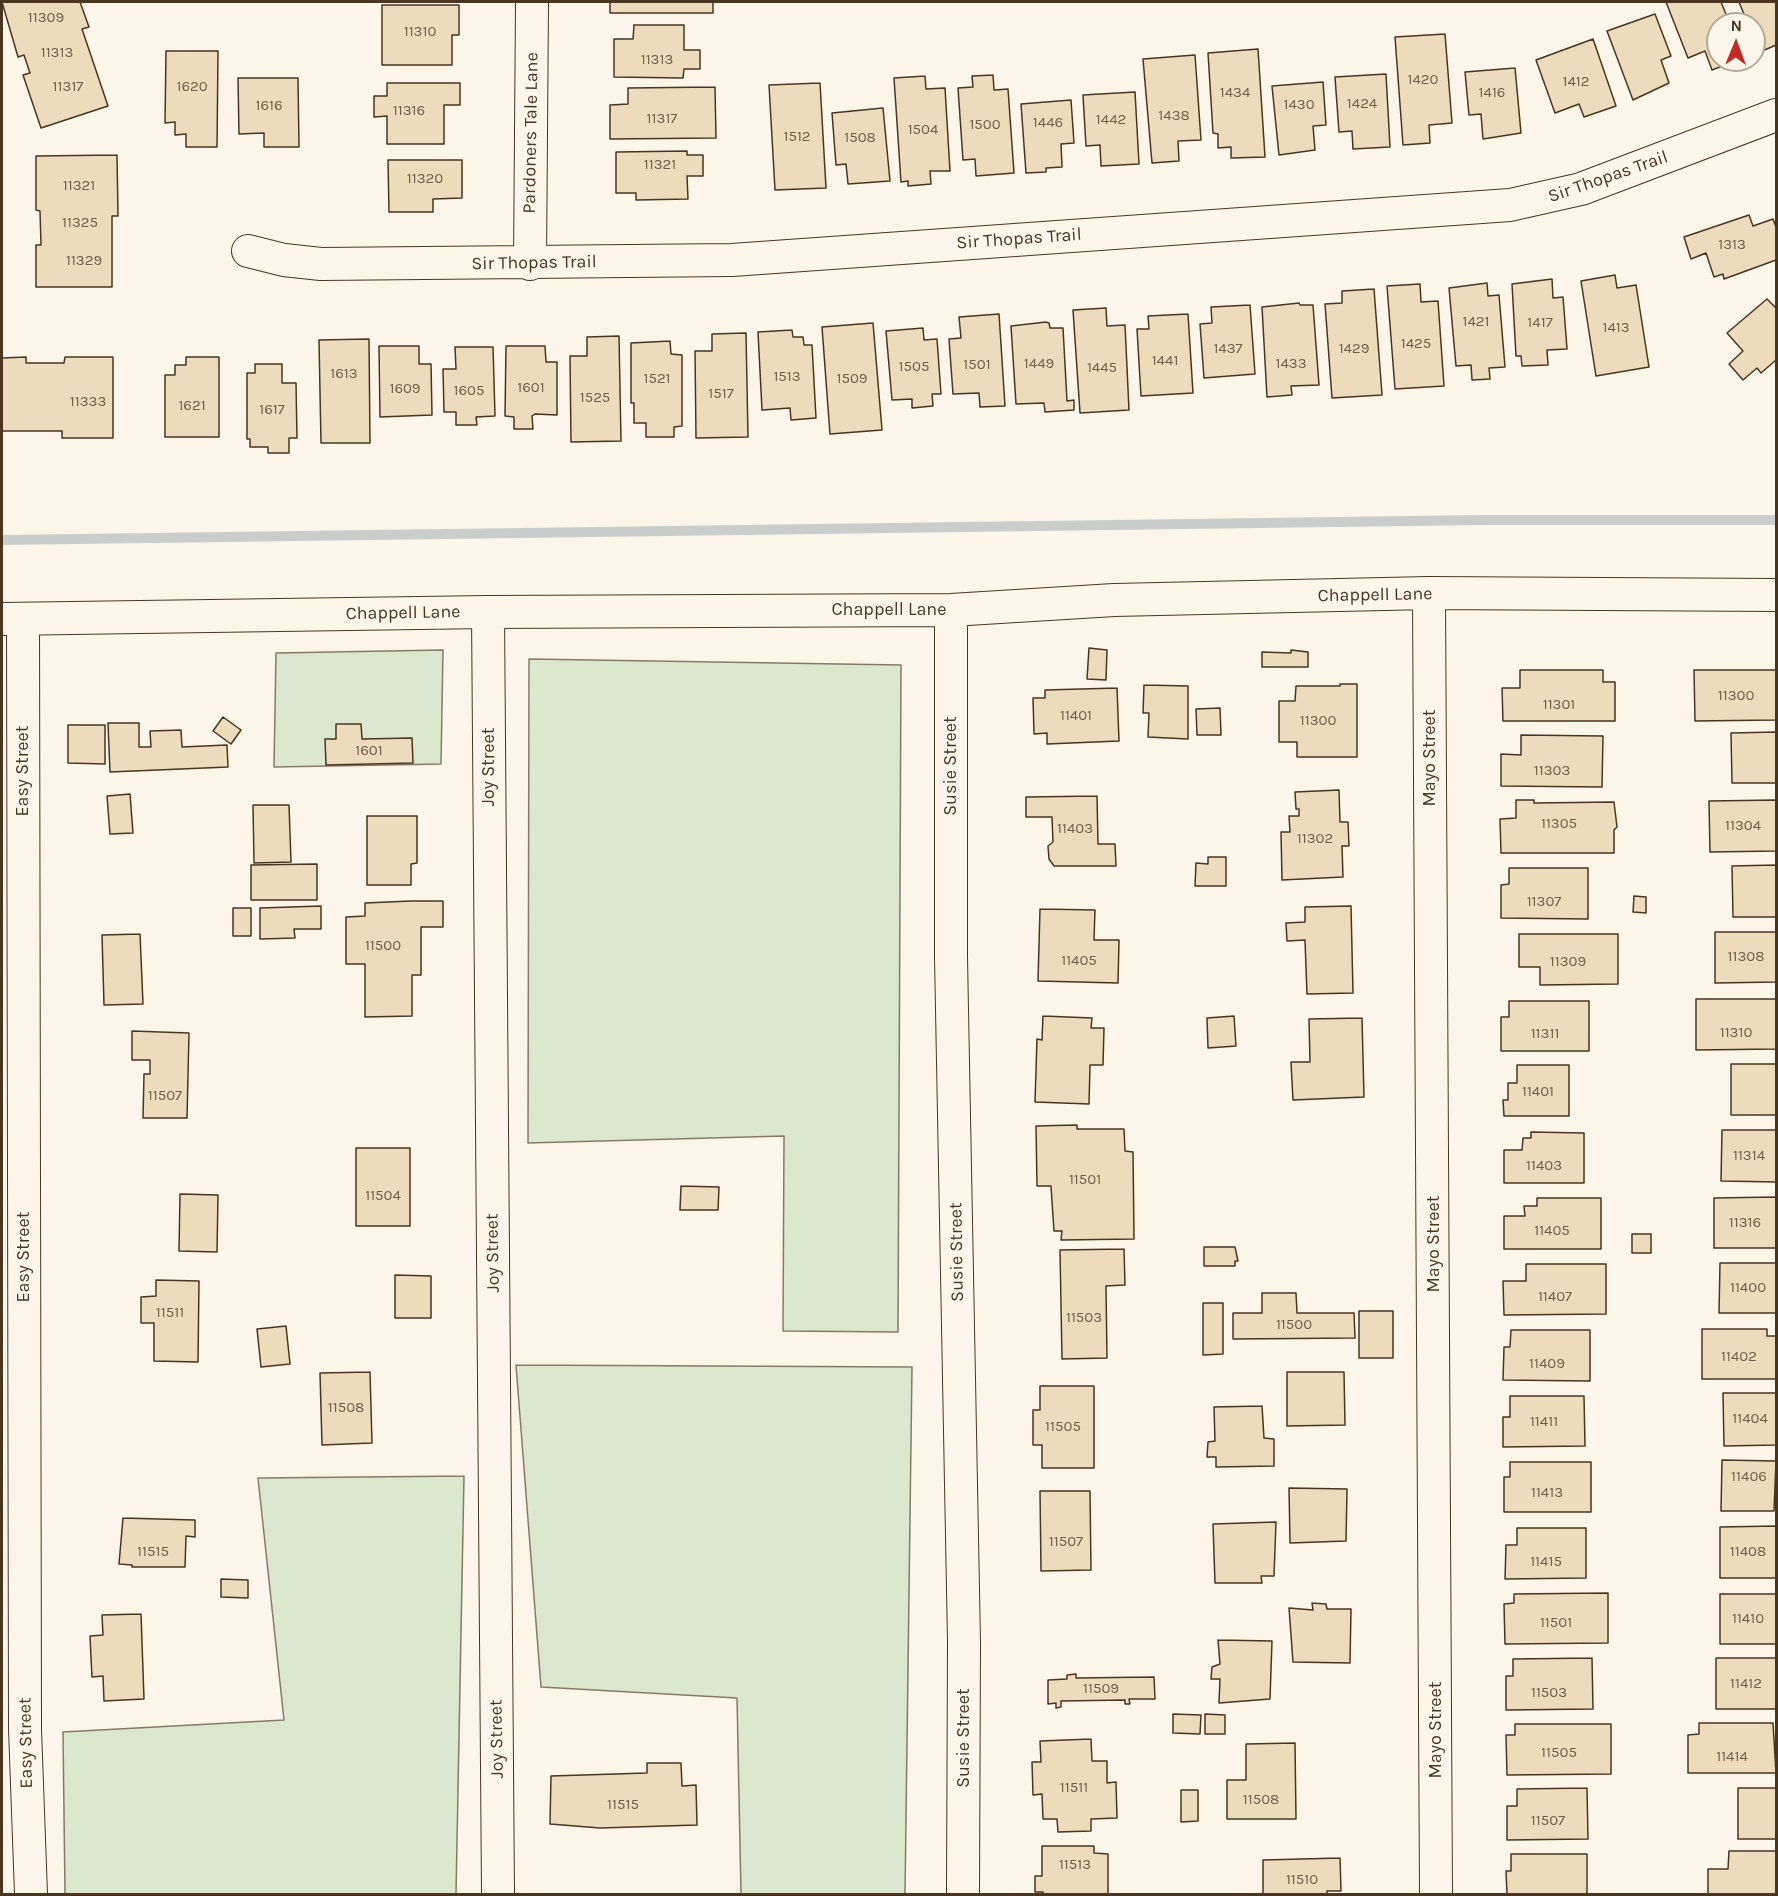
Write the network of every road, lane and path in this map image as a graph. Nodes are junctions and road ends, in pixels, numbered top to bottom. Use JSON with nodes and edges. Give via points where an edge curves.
{"nodes":[{"id":1,"x":532,"y":2,"type":"edge"},
{"id":2,"x":1776,"y":115,"type":"edge"},
{"id":3,"x":248,"y":251,"type":"dead end"},
{"id":4,"x":530,"y":264,"type":"junction"},
{"id":5,"x":1429,"y":593,"type":"junction"},
{"id":6,"x":1776,"y":595,"type":"edge"},
{"id":7,"x":951,"y":610,"type":"junction"},
{"id":8,"x":488,"y":612,"type":"junction"},
{"id":9,"x":12,"y":619,"type":"edge"},
{"id":10,"x":30,"y":1894,"type":"edge"},
{"id":11,"x":498,"y":1894,"type":"edge"},
{"id":12,"x":963,"y":1894,"type":"edge"},
{"id":13,"x":1436,"y":1894,"type":"edge"}],
"edges":[{"from":1,"to":4,"type":"street","name":"Pardoners Tale Lane"},
{"from":2,"to":4,"type":"street","name":"Sir Thopas Trail","via":[[1581,189],[1510,205],[732,260]]},
{"from":3,"to":4,"type":"street","name":"Sir Thopas Trail","via":[[321,264]]},
{"from":5,"to":6,"type":"street","name":"Chappell Lane"},
{"from":5,"to":7,"type":"street","name":"Chappell Lane","via":[[1114,600]]},
{"from":5,"to":13,"type":"street","name":"Mayo Street"},
{"from":7,"to":8,"type":"street","name":"Chappell Lane"},
{"from":7,"to":12,"type":"street","name":"Susie Street","via":[[952,969],[964,1642]]},
{"from":8,"to":9,"type":"street","name":"Chappell Lane"},
{"from":8,"to":11,"type":"street","name":"Joy Street"},
{"from":9,"to":10,"type":"street","name":"Easy Street"}]}
